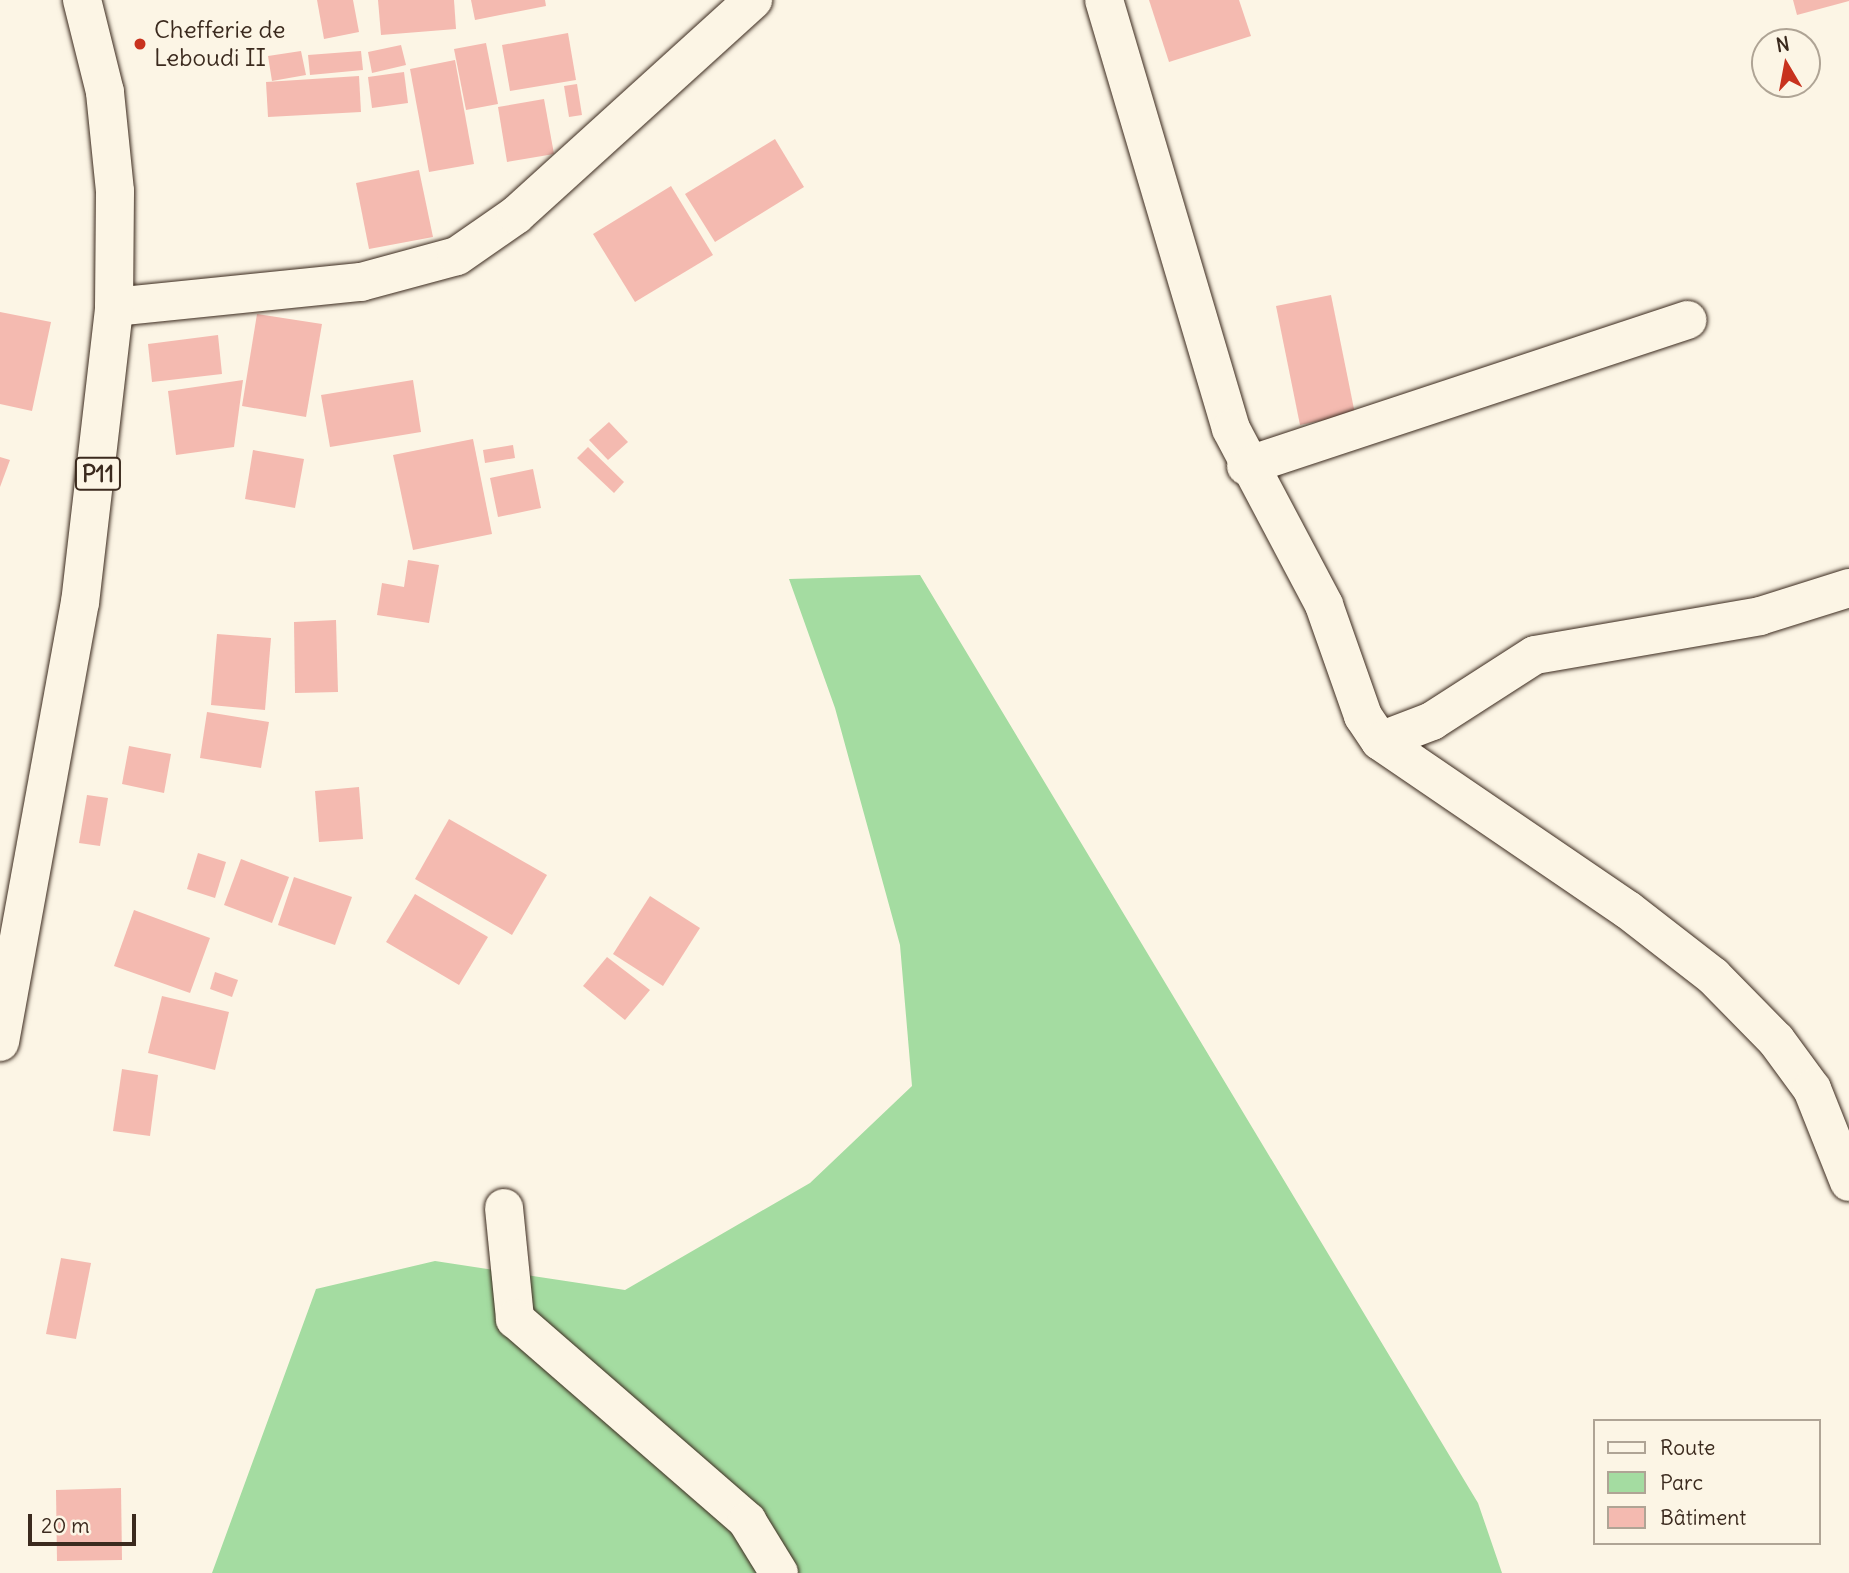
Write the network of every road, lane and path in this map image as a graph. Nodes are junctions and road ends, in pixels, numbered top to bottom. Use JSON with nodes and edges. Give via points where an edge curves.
{"nodes":[{"id":1,"x":82,"y":0,"type":"edge"},
{"id":2,"x":753,"y":0,"type":"edge"},
{"id":3,"x":1104,"y":0,"type":"edge"},
{"id":4,"x":114,"y":307,"type":"junction"},
{"id":5,"x":1688,"y":320,"type":"dead end"},
{"id":6,"x":1246,"y":466,"type":"junction"},
{"id":7,"x":1849,"y":589,"type":"edge"},
{"id":8,"x":1380,"y":741,"type":"junction"},
{"id":9,"x":10,"y":951,"type":"edge"},
{"id":10,"x":0,"y":1042,"type":"edge"},
{"id":11,"x":1849,"y":1182,"type":"edge"},
{"id":12,"x":504,"y":1208,"type":"dead end"},
{"id":13,"x":779,"y":1573,"type":"edge"}],
"edges":[{"from":1,"to":4,"type":"street","number":"P11","via":[[105,92],[116,191]]},
{"from":2,"to":4,"type":"street","via":[[516,215],[457,256],[361,282]]},
{"from":3,"to":6,"type":"street"},
{"from":4,"to":9,"type":"street","number":"P11","via":[[82,590]]},
{"from":5,"to":6,"type":"street"},
{"from":6,"to":8,"type":"street","via":[[1324,605],[1363,716]]},
{"from":7,"to":8,"type":"street","via":[[1760,616],[1535,655],[1432,721]]},
{"from":8,"to":11,"type":"street","via":[[1628,910],[1713,976],[1776,1040],[1812,1089]]},
{"from":9,"to":10,"type":"street","number":"P11"},
{"from":12,"to":13,"type":"street","via":[[515,1320],[747,1521]]}]}
